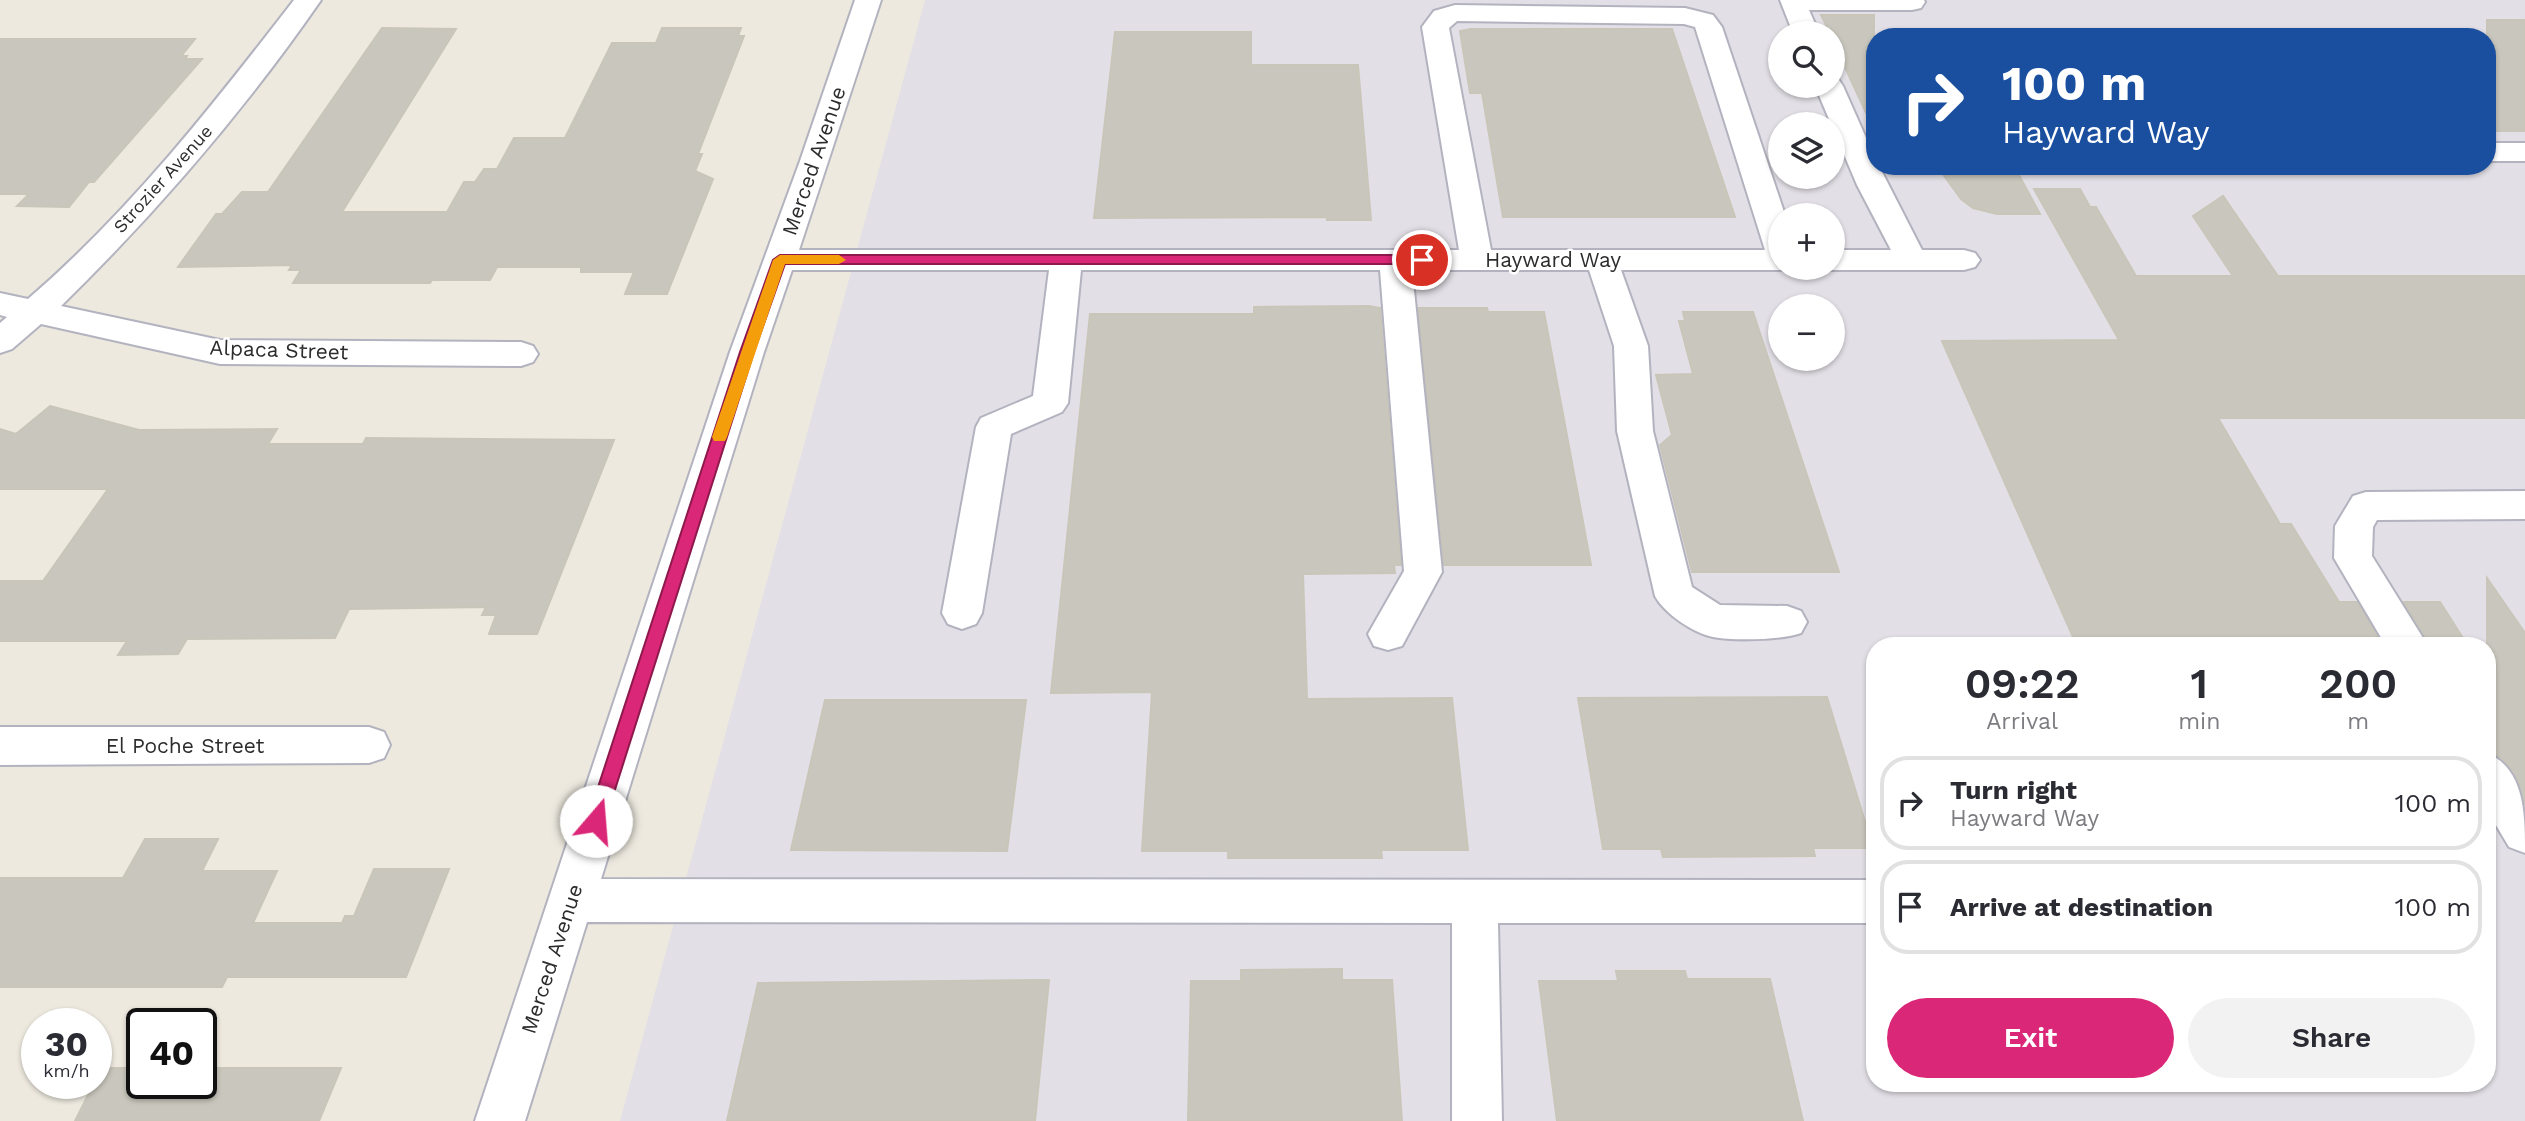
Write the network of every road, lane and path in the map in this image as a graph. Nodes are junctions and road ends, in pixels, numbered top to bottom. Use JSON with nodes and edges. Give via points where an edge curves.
{"nodes":[{"id":1,"x":309,"y":0,"type":"edge"},
{"id":2,"x":868,"y":0,"type":"edge"},
{"id":3,"x":1912,"y":2,"type":"edge"},
{"id":4,"x":1801,"y":21,"type":"edge"},
{"id":5,"x":1834,"y":98,"type":"edge"},
{"id":6,"x":2496,"y":152,"type":"edge"},
{"id":7,"x":2525,"y":152,"type":"edge"},
{"id":8,"x":1866,"y":171,"type":"edge"},
{"id":9,"x":1868,"y":175,"type":"edge"},
{"id":10,"x":1768,"y":211,"type":"edge"},
{"id":11,"x":780,"y":260,"type":"junction"},
{"id":12,"x":1066,"y":260,"type":"junction"},
{"id":13,"x":1395,"y":260,"type":"junction"},
{"id":14,"x":1477,"y":260,"type":"junction"},
{"id":15,"x":1601,"y":260,"type":"junction"},
{"id":16,"x":1768,"y":260,"type":"edge"},
{"id":17,"x":1845,"y":260,"type":"edge"},
{"id":18,"x":1912,"y":260,"type":"junction"},
{"id":19,"x":1964,"y":260,"type":"dead end"},
{"id":20,"x":0,"y":304,"type":"edge"},
{"id":21,"x":36,"y":312,"type":"junction"},
{"id":22,"x":0,"y":341,"type":"edge"},
{"id":23,"x":521,"y":354,"type":"dead end"},
{"id":24,"x":2525,"y":505,"type":"edge"},
{"id":25,"x":962,"y":613,"type":"dead end"},
{"id":26,"x":1787,"y":622,"type":"dead end"},
{"id":27,"x":1388,"y":634,"type":"dead end"},
{"id":28,"x":2402,"y":637,"type":"edge"},
{"id":29,"x":369,"y":745,"type":"dead end"},
{"id":30,"x":0,"y":746,"type":"edge"},
{"id":31,"x":2496,"y":786,"type":"edge"},
{"id":32,"x":2525,"y":833,"type":"edge"},
{"id":33,"x":571,"y":900,"type":"junction"},
{"id":34,"x":1475,"y":901,"type":"junction"},
{"id":35,"x":1866,"y":902,"type":"edge"},
{"id":36,"x":500,"y":1121,"type":"edge"},
{"id":37,"x":1477,"y":1121,"type":"edge"}],
"edges":[{"from":1,"to":21,"type":"street","name":"Strozier Avenue","via":[[202,139]]},
{"from":2,"to":11,"type":"street","name":"Merced Avenue"},
{"from":3,"to":4,"type":"street","via":[[1792,2]]},
{"from":5,"to":8,"type":"street"},
{"from":6,"to":7,"type":"street"},
{"from":9,"to":18,"type":"street"},
{"from":10,"to":14,"type":"street","via":[[1704,21],[1685,16],[1455,13],[1443,17],[1435,27]]},
{"from":11,"to":12,"type":"street","name":"Hayward Way"},
{"from":11,"to":33,"type":"street","name":"Merced Avenue"},
{"from":12,"to":13,"type":"street","name":"Hayward Way"},
{"from":12,"to":25,"type":"street","via":[[1050,403],[994,427]]},
{"from":13,"to":14,"type":"street","name":"Hayward Way"},
{"from":13,"to":27,"type":"street","via":[[1423,572]]},
{"from":14,"to":15,"type":"street","name":"Hayward Way"},
{"from":15,"to":16,"type":"street","name":"Hayward Way"},
{"from":15,"to":26,"type":"street","via":[[1631,346],[1635,431],[1675,596],[1713,621]]},
{"from":17,"to":18,"type":"street"},
{"from":18,"to":19,"type":"street"},
{"from":20,"to":21,"type":"street","name":"Alpaca Street"},
{"from":21,"to":22,"type":"street","name":"Strozier Avenue"},
{"from":21,"to":23,"type":"street","name":"Alpaca Street","via":[[220,352]]},
{"from":24,"to":28,"type":"street","via":[[2366,506],[2354,526],[2353,558]]},
{"from":29,"to":30,"type":"street","name":"El Poche Street"},
{"from":31,"to":32,"type":"street"},
{"from":33,"to":34,"type":"street"},
{"from":33,"to":36,"type":"street","name":"Merced Avenue"},
{"from":34,"to":35,"type":"street"},
{"from":34,"to":37,"type":"street"}]}
